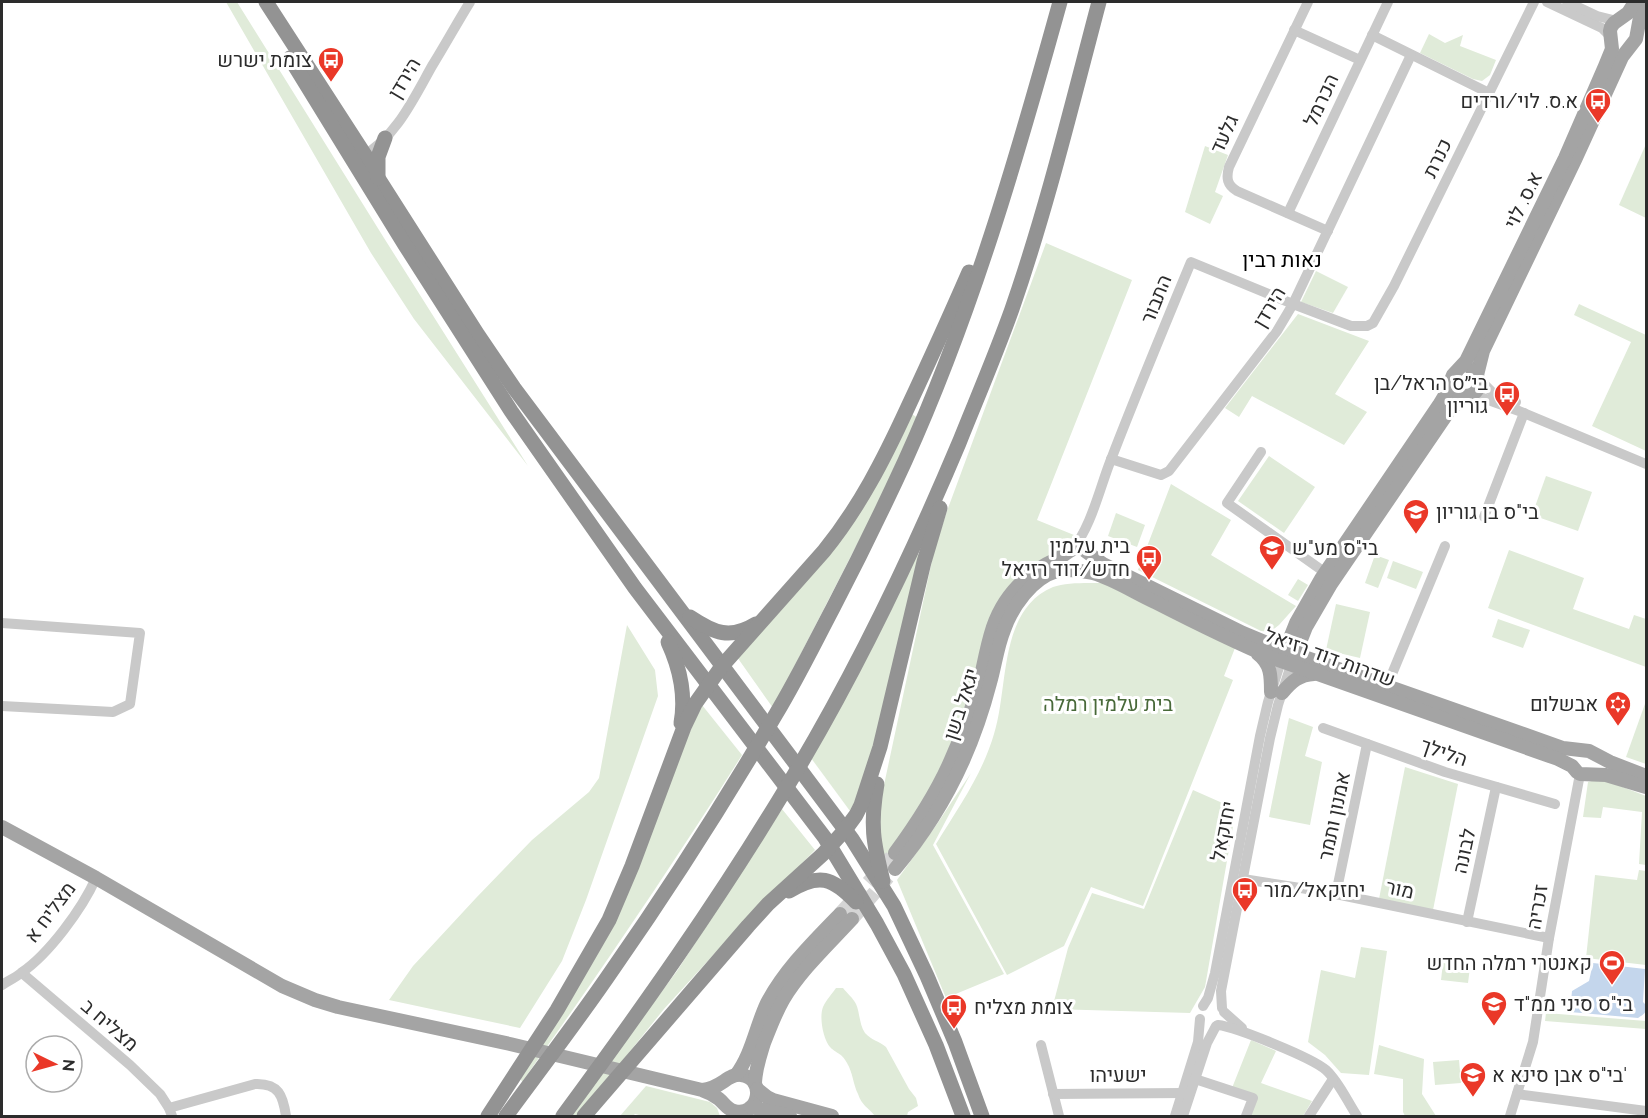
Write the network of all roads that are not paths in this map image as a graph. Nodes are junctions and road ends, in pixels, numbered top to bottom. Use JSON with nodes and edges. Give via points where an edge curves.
{"nodes":[{"id":1,"x":255,"y":2,"type":"edge"},
{"id":2,"x":266,"y":2,"type":"edge"},
{"id":3,"x":1060,"y":2,"type":"edge"},
{"id":4,"x":1099,"y":2,"type":"edge"},
{"id":5,"x":1308,"y":2,"type":"edge"},
{"id":6,"x":1388,"y":2,"type":"edge"},
{"id":7,"x":1534,"y":2,"type":"edge"},
{"id":8,"x":1547,"y":2,"type":"edge"},
{"id":9,"x":1567,"y":2,"type":"edge"},
{"id":10,"x":1635,"y":2,"type":"edge"},
{"id":11,"x":466,"y":3,"type":"edge"},
{"id":12,"x":1647,"y":5,"type":"edge"},
{"id":13,"x":1619,"y":20,"type":"junction"},
{"id":14,"x":1294,"y":30,"type":"junction"},
{"id":15,"x":1372,"y":35,"type":"junction"},
{"id":16,"x":1611,"y":38,"type":"junction"},
{"id":17,"x":1638,"y":38,"type":"edge"},
{"id":18,"x":1411,"y":55,"type":"junction"},
{"id":19,"x":1360,"y":60,"type":"junction"},
{"id":20,"x":1489,"y":93,"type":"junction"},
{"id":21,"x":385,"y":138,"type":"junction"},
{"id":22,"x":355,"y":139,"type":"junction"},
{"id":23,"x":360,"y":158,"type":"junction"},
{"id":24,"x":1014,"y":164,"type":"junction"},
{"id":25,"x":378,"y":178,"type":"junction"},
{"id":26,"x":1288,"y":213,"type":"junction"},
{"id":27,"x":1328,"y":231,"type":"junction"},
{"id":28,"x":1293,"y":304,"type":"junction"},
{"id":29,"x":1367,"y":326,"type":"joint"},
{"id":30,"x":1000,"y":343,"type":"junction"},
{"id":31,"x":1454,"y":376,"type":"junction"},
{"id":32,"x":1478,"y":377,"type":"junction"},
{"id":33,"x":1468,"y":396,"type":"junction"},
{"id":34,"x":1524,"y":413,"type":"junction"},
{"id":35,"x":1261,"y":452,"type":"dead end"},
{"id":36,"x":1647,"y":456,"type":"edge"},
{"id":37,"x":1111,"y":459,"type":"junction"},
{"id":38,"x":1647,"y":464,"type":"edge"},
{"id":39,"x":1484,"y":517,"type":"dead end"},
{"id":40,"x":1087,"y":525,"type":"junction"},
{"id":41,"x":1445,"y":546,"type":"dead end"},
{"id":42,"x":1070,"y":551,"type":"junction"},
{"id":43,"x":1087,"y":553,"type":"junction"},
{"id":44,"x":1076,"y":570,"type":"junction"},
{"id":45,"x":1329,"y":576,"type":"junction"},
{"id":46,"x":635,"y":588,"type":"junction"},
{"id":47,"x":787,"y":592,"type":"junction"},
{"id":48,"x":679,"y":609,"type":"junction"},
{"id":49,"x":1303,"y":621,"type":"junction"},
{"id":50,"x":2,"y":623,"type":"edge"},
{"id":51,"x":1258,"y":646,"type":"junction"},
{"id":52,"x":1288,"y":658,"type":"junction"},
{"id":53,"x":722,"y":666,"type":"junction"},
{"id":54,"x":1318,"y":669,"type":"junction"},
{"id":55,"x":896,"y":684,"type":"junction"},
{"id":56,"x":708,"y":685,"type":"junction"},
{"id":57,"x":1387,"y":686,"type":"junction"},
{"id":58,"x":1276,"y":692,"type":"junction"},
{"id":59,"x":2,"y":705,"type":"edge"},
{"id":60,"x":1323,"y":728,"type":"dead end"},
{"id":61,"x":1367,"y":744,"type":"junction"},
{"id":62,"x":1586,"y":752,"type":"junction"},
{"id":63,"x":673,"y":754,"type":"junction"},
{"id":64,"x":1580,"y":771,"type":"junction"},
{"id":65,"x":1647,"y":776,"type":"edge"},
{"id":66,"x":1496,"y":787,"type":"junction"},
{"id":67,"x":1647,"y":787,"type":"edge"},
{"id":68,"x":1555,"y":804,"type":"dead end"},
{"id":69,"x":842,"y":826,"type":"junction"},
{"id":70,"x":2,"y":827,"type":"edge"},
{"id":71,"x":827,"y":842,"type":"junction"},
{"id":72,"x":895,"y":853,"type":"tunnel mouth"},
{"id":73,"x":895,"y":869,"type":"tunnel mouth"},
{"id":74,"x":96,"y":878,"type":"junction"},
{"id":75,"x":1244,"y":879,"type":"junction"},
{"id":76,"x":1336,"y":894,"type":"junction"},
{"id":77,"x":887,"y":896,"type":"junction"},
{"id":78,"x":768,"y":904,"type":"junction"},
{"id":79,"x":1467,"y":922,"type":"junction"},
{"id":80,"x":877,"y":924,"type":"junction"},
{"id":81,"x":1549,"y":938,"type":"junction"},
{"id":82,"x":22,"y":973,"type":"junction"},
{"id":83,"x":2,"y":986,"type":"edge"},
{"id":84,"x":1203,"y":1006,"type":"junction"},
{"id":85,"x":1223,"y":1010,"type":"junction"},
{"id":86,"x":1200,"y":1019,"type":"junction"},
{"id":87,"x":1217,"y":1026,"type":"junction"},
{"id":88,"x":1249,"y":1034,"type":"junction"},
{"id":89,"x":1041,"y":1045,"type":"dead end"},
{"id":90,"x":736,"y":1075,"type":"junction"},
{"id":91,"x":1195,"y":1079,"type":"junction"},
{"id":92,"x":723,"y":1083,"type":"junction"},
{"id":93,"x":1336,"y":1083,"type":"junction"},
{"id":94,"x":756,"y":1087,"type":"junction"},
{"id":95,"x":953,"y":1089,"type":"junction"},
{"id":96,"x":702,"y":1090,"type":"junction"},
{"id":97,"x":1183,"y":1093,"type":"junction"},
{"id":98,"x":1053,"y":1094,"type":"junction"},
{"id":99,"x":1517,"y":1094,"type":"junction"},
{"id":100,"x":726,"y":1109,"type":"edge"},
{"id":101,"x":747,"y":1111,"type":"edge"},
{"id":102,"x":1647,"y":1111,"type":"edge"},
{"id":103,"x":171,"y":1112,"type":"edge"},
{"id":104,"x":286,"y":1116,"type":"edge"},
{"id":105,"x":488,"y":1116,"type":"edge"},
{"id":106,"x":506,"y":1116,"type":"edge"},
{"id":107,"x":563,"y":1116,"type":"edge"},
{"id":108,"x":584,"y":1116,"type":"edge"},
{"id":109,"x":790,"y":1116,"type":"edge"},
{"id":110,"x":832,"y":1116,"type":"edge"},
{"id":111,"x":952,"y":1116,"type":"edge"},
{"id":112,"x":963,"y":1116,"type":"edge"},
{"id":113,"x":982,"y":1116,"type":"edge"},
{"id":114,"x":1059,"y":1116,"type":"edge"},
{"id":115,"x":1175,"y":1116,"type":"edge"},
{"id":116,"x":1183,"y":1116,"type":"edge"},
{"id":117,"x":1246,"y":1116,"type":"edge"},
{"id":118,"x":1309,"y":1116,"type":"edge"},
{"id":119,"x":1357,"y":1116,"type":"edge"},
{"id":120,"x":1510,"y":1116,"type":"edge"}],
"edges":[{"from":1,"to":23,"type":"highway"},
{"from":2,"to":22,"type":"highway"},
{"from":3,"to":24,"type":"highway"},
{"from":4,"to":30,"type":"highway","via":[[1044,207]]},
{"from":5,"to":14,"type":"street","name":"גלעד"},
{"from":6,"to":15,"type":"street","name":"הכרמל"},
{"from":7,"to":20,"type":"street","name":"כנרת"},
{"from":8,"to":16,"type":"street","via":[[1602,28]]},
{"from":9,"to":13,"type":"street","via":[[1597,16]]},
{"from":10,"to":13,"type":"main road"},
{"from":11,"to":21,"type":"street","name":"הירדן","via":[[413,100]]},
{"from":12,"to":17,"type":"main road","name":"א.ס. לוי","via":[[1640,17]]},
{"from":13,"to":16,"type":"main road","via":[[1611,27]]},
{"from":13,"to":17,"type":"main road","via":[[1630,20]]},
{"from":14,"to":19,"type":"street"},
{"from":14,"to":26,"type":"street","name":"גלעד","via":[[1227,178],[1237,191]]},
{"from":15,"to":18,"type":"street"},
{"from":15,"to":19,"type":"street","name":"הכרמל"},
{"from":16,"to":17,"type":"main road","via":[[1619,46],[1628,46]]},
{"from":16,"to":31,"type":"main road","name":"א.ס. לוי","via":[[1610,57],[1565,158],[1466,361]]},
{"from":17,"to":32,"type":"main road","name":"א.ס. לוי","via":[[1622,57],[1483,351]]},
{"from":18,"to":20,"type":"street"},
{"from":18,"to":27,"type":"street","name":"הירדן"},
{"from":19,"to":26,"type":"street","name":"הכרמל"},
{"from":20,"to":29,"type":"street","name":"כנרת","via":[[1394,286],[1377,318]]},
{"from":21,"to":22,"type":"highway","via":[[369,142]]},
{"from":21,"to":23,"type":"street","name":"הירדן"},
{"from":21,"to":25,"type":"highway","via":[[378,157]]},
{"from":22,"to":23,"type":"highway"},
{"from":23,"to":25,"type":"highway"},
{"from":23,"to":46,"type":"highway","via":[[405,245],[511,411]]},
{"from":24,"to":47,"type":"highway","via":[[937,345],[876,472],[838,533]]},
{"from":24,"to":106,"type":"highway","via":[[958,331],[923,419],[877,521],[799,674],[666,890]]},
{"from":25,"to":48,"type":"highway","via":[[514,388]]},
{"from":26,"to":27,"type":"street","name":"גלעד"},
{"from":27,"to":28,"type":"street","name":"הירדן"},
{"from":28,"to":29,"type":"street","name":"התבור","via":[[1352,326]]},
{"from":28,"to":37,"type":"street","name":"הירדן","via":[[1277,331],[1169,471],[1161,475]]},
{"from":28,"to":37,"type":"street","name":"התבור","via":[[1191,262]]},
{"from":30,"to":55,"type":"highway","via":[[933,529]]},
{"from":30,"to":107,"type":"highway","via":[[915,544],[813,742],[700,924]]},
{"from":31,"to":32,"type":"main road","via":[[1460,369],[1470,369]]},
{"from":31,"to":33,"type":"main road","via":[[1451,384],[1456,393]]},
{"from":31,"to":45,"type":"main road","name":"א.ס. לוי"},
{"from":32,"to":33,"type":"main road","via":[[1478,389]]},
{"from":32,"to":36,"type":"street","via":[[1504,398]]},
{"from":33,"to":34,"type":"street"},
{"from":33,"to":45,"type":"main road","name":"א.ס. לוי","via":[[1449,411]]},
{"from":34,"to":38,"type":"street"},
{"from":34,"to":39,"type":"street"},
{"from":35,"to":45,"type":"street","via":[[1227,503]]},
{"from":37,"to":40,"type":"street","name":"התבור"},
{"from":40,"to":42,"type":"street","name":"התבור"},
{"from":40,"to":43,"type":"street","name":"התבור"},
{"from":41,"to":57,"type":"street","name":"שדרות דוד רזיאל"},
{"from":42,"to":43,"type":"main road","via":[[1081,548]]},
{"from":42,"to":44,"type":"main road","via":[[1066,560]]},
{"from":42,"to":72,"type":"main road","name":"יגאל בשן","via":[[1033,571],[1002,608],[952,757],[930,800]]},
{"from":43,"to":44,"type":"main road","via":[[1088,565]]},
{"from":43,"to":51,"type":"main road","name":"שדרות דוד רזיאל"},
{"from":44,"to":51,"type":"main road","name":"שדרות דוד רזיאל","via":[[1108,579]]},
{"from":44,"to":73,"type":"main road","name":"יגאל בשן","via":[[1058,571],[1040,580],[1015,608],[1003,631],[981,716],[962,762],[935,813]]},
{"from":45,"to":49,"type":"main road","name":"א.ס. לוי"},
{"from":46,"to":56,"type":"highway"},
{"from":46,"to":63,"type":"highway","via":[[666,636],[682,687],[683,714]]},
{"from":47,"to":48,"type":"highway","via":[[761,621],[738,632],[710,630]]},
{"from":47,"to":53,"type":"highway"},
{"from":48,"to":53,"type":"highway"},
{"from":49,"to":51,"type":"main road","via":[[1276,641]]},
{"from":49,"to":52,"type":"main road","name":"א.ס. לוי"},
{"from":49,"to":54,"type":"main road","via":[[1306,642]]},
{"from":50,"to":59,"type":"street","via":[[141,633],[130,704],[113,712]]},
{"from":51,"to":52,"type":"main road","name":"שדרות דוד רזיאל"},
{"from":51,"to":58,"type":"main road"},
{"from":52,"to":54,"type":"main road","name":"שדרות דוד רזיאל"},
{"from":52,"to":58,"type":"street","name":"יחזקאל"},
{"from":53,"to":56,"type":"highway"},
{"from":53,"to":69,"type":"highway"},
{"from":54,"to":57,"type":"main road","name":"שדרות דוד רזיאל"},
{"from":54,"to":58,"type":"main road"},
{"from":54,"to":64,"type":"main road","name":"שדרות דוד רזיאל","via":[[1558,759]]},
{"from":55,"to":69,"type":"highway","via":[[865,795],[856,814]]},
{"from":55,"to":77,"type":"highway","via":[[872,815]]},
{"from":56,"to":63,"type":"highway"},
{"from":56,"to":71,"type":"highway"},
{"from":57,"to":62,"type":"main road","name":"שדרות דוד רזיאל","via":[[1563,748]]},
{"from":58,"to":75,"type":"street","name":"יחזקאל"},
{"from":58,"to":84,"type":"street","name":"יחזקאל","via":[[1260,736],[1215,973]]},
{"from":60,"to":61,"type":"street","name":"הלילך"},
{"from":61,"to":66,"type":"street","name":"הלילך"},
{"from":61,"to":76,"type":"street","name":"אמנון ותמר"},
{"from":62,"to":64,"type":"main road","via":[[1574,756]]},
{"from":62,"to":64,"type":"main road","via":[[1596,760],[1596,765],[1592,772]]},
{"from":62,"to":65,"type":"main road","name":"שדרות דוד רזיאל"},
{"from":63,"to":105,"type":"highway","via":[[632,866],[599,939]]},
{"from":64,"to":67,"type":"main road","name":"שדרות דוד רזיאל"},
{"from":64,"to":81,"type":"street","name":"זכריה"},
{"from":66,"to":68,"type":"street","name":"הלילך"},
{"from":66,"to":79,"type":"street","name":"לבונה"},
{"from":69,"to":71,"type":"highway"},
{"from":69,"to":77,"type":"highway"},
{"from":70,"to":74,"type":"main road"},
{"from":71,"to":78,"type":"highway"},
{"from":71,"to":80,"type":"highway"},
{"from":74,"to":82,"type":"street","name":"מצליח א","via":[[65,928]]},
{"from":74,"to":96,"type":"main road","via":[[306,997]]},
{"from":75,"to":76,"type":"street","name":"מור"},
{"from":75,"to":85,"type":"street","name":"יחזקאל","via":[[1221,991]]},
{"from":76,"to":79,"type":"street","name":"מור"},
{"from":77,"to":113,"type":"highway","via":[[943,1012]]},
{"from":78,"to":80,"type":"highway","via":[[799,885],[827,880],[844,889]]},
{"from":78,"to":108,"type":"highway"},
{"from":79,"to":81,"type":"street","name":"מור"},
{"from":80,"to":95,"type":"highway","via":[[921,1010]]},
{"from":81,"to":99,"type":"street","name":"זכריה","via":[[1533,1042]]},
{"from":82,"to":83,"type":"street","name":"מצליח א"},
{"from":82,"to":103,"type":"street","name":"מצליח ב","via":[[130,1065],[160,1094]]},
{"from":84,"to":85,"type":"street","via":[[1213,1002]]},
{"from":84,"to":86,"type":"street"},
{"from":85,"to":87,"type":"street","via":[[1223,1019]]},
{"from":85,"to":88,"type":"street"},
{"from":86,"to":87,"type":"street","via":[[1205,1025]]},
{"from":86,"to":97,"type":"street","via":[[1198,1042]]},
{"from":87,"to":88,"type":"street"},
{"from":87,"to":91,"type":"street"},
{"from":88,"to":93,"type":"street","via":[[1312,1061]]},
{"from":89,"to":98,"type":"street"},
{"from":90,"to":92,"type":"main road"},
{"from":90,"to":94,"type":"main road","via":[[747,1076]]},
{"from":90,"to":94,"type":"main road","via":[[776,987],[794,963],[846,916],[782,1001],[763,1048]]},
{"from":91,"to":116,"type":"street"},
{"from":91,"to":117,"type":"street","via":[[1253,1098]]},
{"from":92,"to":96,"type":"main road"},
{"from":92,"to":100,"type":"main road","via":[[720,1094]]},
{"from":93,"to":118,"type":"street"},
{"from":93,"to":119,"type":"street"},
{"from":94,"to":101,"type":"main road","via":[[756,1099]]},
{"from":94,"to":110,"type":"main road","via":[[773,1100]]},
{"from":95,"to":111,"type":"highway"},
{"from":95,"to":112,"type":"highway"},
{"from":96,"to":100,"type":"main road","via":[[716,1097]]},
{"from":97,"to":98,"type":"street","name":"ישעיהו"},
{"from":97,"to":115,"type":"street"},
{"from":98,"to":114,"type":"street"},
{"from":99,"to":102,"type":"street"},
{"from":99,"to":120,"type":"street","name":"זכריה"},
{"from":100,"to":101,"type":"main road"},
{"from":101,"to":109,"type":"main road"},
{"from":103,"to":104,"type":"street","name":"מצליח ב","via":[[262,1084],[270,1085],[282,1096]]}]}
